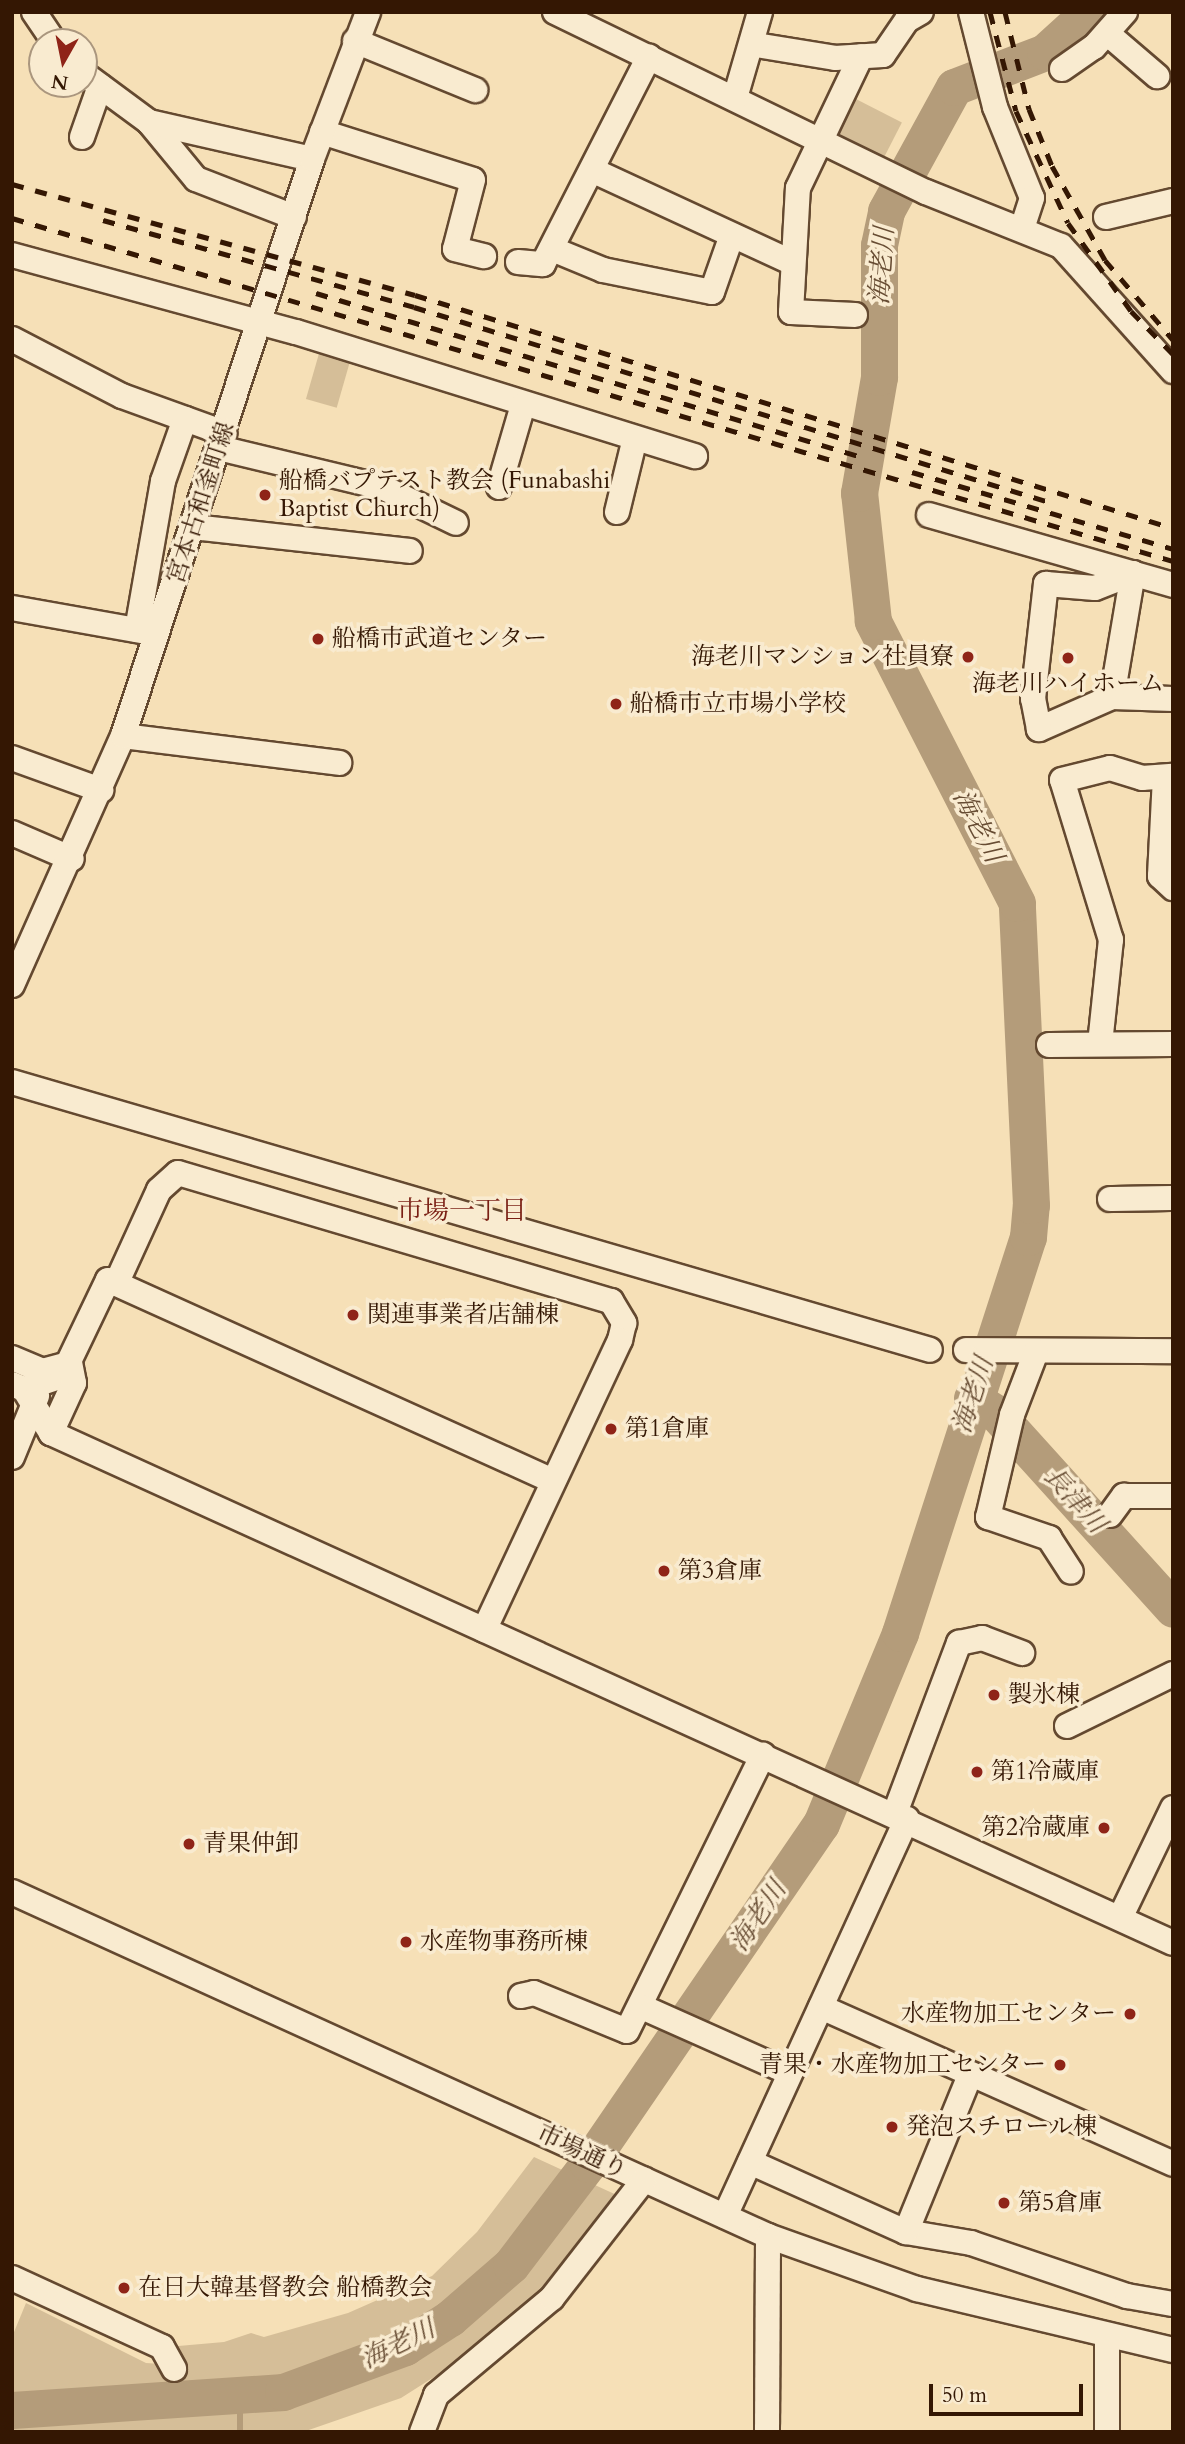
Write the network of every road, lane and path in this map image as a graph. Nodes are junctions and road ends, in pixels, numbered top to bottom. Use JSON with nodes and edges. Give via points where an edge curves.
{"nodes":[{"id":1,"x":34,"y":12,"type":"edge"},
{"id":2,"x":368,"y":12,"type":"edge"},
{"id":3,"x":555,"y":12,"type":"edge"},
{"id":4,"x":760,"y":12,"type":"edge"},
{"id":5,"x":971,"y":12,"type":"edge"},
{"id":6,"x":1125,"y":12,"type":"edge"},
{"id":7,"x":910,"y":15,"type":"edge"},
{"id":8,"x":45,"y":28,"type":"edge"},
{"id":9,"x":1108,"y":34,"type":"junction"},
{"id":10,"x":355,"y":41,"type":"junction"},
{"id":11,"x":756,"y":45,"type":"junction"},
{"id":12,"x":861,"y":56,"type":"junction"},
{"id":13,"x":649,"y":57,"type":"junction"},
{"id":14,"x":1062,"y":68,"type":"dead end"},
{"id":15,"x":1157,"y":76,"type":"dead end"},
{"id":16,"x":98,"y":84,"type":"edge"},
{"id":17,"x":475,"y":90,"type":"dead end"},
{"id":18,"x":89,"y":98,"type":"edge"},
{"id":19,"x":735,"y":98,"type":"junction"},
{"id":20,"x":149,"y":122,"type":"junction"},
{"id":21,"x":321,"y":132,"type":"junction"},
{"id":22,"x":82,"y":137,"type":"dead end"},
{"id":23,"x":822,"y":140,"type":"junction"},
{"id":24,"x":312,"y":159,"type":"junction"},
{"id":25,"x":594,"y":171,"type":"junction"},
{"id":26,"x":1173,"y":201,"type":"edge"},
{"id":27,"x":293,"y":217,"type":"junction"},
{"id":28,"x":1106,"y":218,"type":"dead end"},
{"id":29,"x":1022,"y":229,"type":"junction"},
{"id":30,"x":732,"y":235,"type":"junction"},
{"id":31,"x":552,"y":249,"type":"junction"},
{"id":32,"x":12,"y":255,"type":"edge"},
{"id":33,"x":484,"y":256,"type":"dead end"},
{"id":34,"x":519,"y":262,"type":"dead end"},
{"id":35,"x":793,"y":263,"type":"junction"},
{"id":36,"x":855,"y":315,"type":"dead end"},
{"id":37,"x":259,"y":326,"type":"junction"},
{"id":38,"x":12,"y":339,"type":"edge"},
{"id":39,"x":1173,"y":371,"type":"edge"},
{"id":40,"x":523,"y":405,"type":"junction"},
{"id":41,"x":185,"y":419,"type":"junction"},
{"id":42,"x":635,"y":438,"type":"junction"},
{"id":43,"x":221,"y":441,"type":"junction"},
{"id":44,"x":695,"y":456,"type":"dead end"},
{"id":45,"x":499,"y":488,"type":"dead end"},
{"id":46,"x":617,"y":512,"type":"dead end"},
{"id":47,"x":929,"y":514,"type":"dead end"},
{"id":48,"x":456,"y":523,"type":"dead end"},
{"id":49,"x":193,"y":527,"type":"junction"},
{"id":50,"x":410,"y":551,"type":"dead end"},
{"id":51,"x":1125,"y":570,"type":"junction"},
{"id":52,"x":1173,"y":584,"type":"edge"},
{"id":53,"x":12,"y":608,"type":"edge"},
{"id":54,"x":147,"y":632,"type":"junction"},
{"id":55,"x":1112,"y":697,"type":"junction"},
{"id":56,"x":1173,"y":699,"type":"edge"},
{"id":57,"x":122,"y":736,"type":"junction"},
{"id":58,"x":12,"y":758,"type":"edge"},
{"id":59,"x":339,"y":763,"type":"dead end"},
{"id":60,"x":1169,"y":777,"type":"edge"},
{"id":61,"x":101,"y":790,"type":"junction"},
{"id":62,"x":12,"y":832,"type":"edge"},
{"id":63,"x":72,"y":859,"type":"junction"},
{"id":64,"x":1173,"y":888,"type":"edge"},
{"id":65,"x":14,"y":978,"type":"edge"},
{"id":66,"x":1100,"y":1044,"type":"junction"},
{"id":67,"x":1173,"y":1044,"type":"edge"},
{"id":68,"x":1049,"y":1045,"type":"dead end"},
{"id":69,"x":12,"y":1082,"type":"edge"},
{"id":70,"x":1173,"y":1198,"type":"edge"},
{"id":71,"x":1110,"y":1199,"type":"dead end"},
{"id":72,"x":116,"y":1284,"type":"junction"},
{"id":73,"x":930,"y":1350,"type":"dead end"},
{"id":74,"x":966,"y":1350,"type":"dead end"},
{"id":75,"x":1173,"y":1351,"type":"edge"},
{"id":76,"x":1027,"y":1352,"type":"junction"},
{"id":77,"x":69,"y":1363,"type":"junction"},
{"id":78,"x":27,"y":1380,"type":"edge"},
{"id":79,"x":54,"y":1425,"type":"junction"},
{"id":80,"x":12,"y":1457,"type":"edge"},
{"id":81,"x":553,"y":1481,"type":"junction"},
{"id":82,"x":1173,"y":1496,"type":"edge"},
{"id":83,"x":1110,"y":1515,"type":"dead end"},
{"id":84,"x":1071,"y":1572,"type":"dead end"},
{"id":85,"x":484,"y":1630,"type":"junction"},
{"id":86,"x":1023,"y":1654,"type":"dead end"},
{"id":87,"x":1173,"y":1674,"type":"edge"},
{"id":88,"x":1067,"y":1726,"type":"dead end"},
{"id":89,"x":763,"y":1755,"type":"junction"},
{"id":90,"x":1173,"y":1808,"type":"edge"},
{"id":91,"x":901,"y":1816,"type":"junction"},
{"id":92,"x":12,"y":1892,"type":"edge"},
{"id":93,"x":1120,"y":1918,"type":"junction"},
{"id":94,"x":1173,"y":1943,"type":"edge"},
{"id":95,"x":521,"y":1996,"type":"dead end"},
{"id":96,"x":642,"y":2007,"type":"junction"},
{"id":97,"x":821,"y":2007,"type":"junction"},
{"id":98,"x":790,"y":2073,"type":"junction"},
{"id":99,"x":970,"y":2075,"type":"junction"},
{"id":100,"x":750,"y":2162,"type":"junction"},
{"id":101,"x":1173,"y":2165,"type":"edge"},
{"id":102,"x":643,"y":2180,"type":"junction"},
{"id":103,"x":725,"y":2216,"type":"junction"},
{"id":104,"x":906,"y":2232,"type":"junction"},
{"id":105,"x":768,"y":2236,"type":"junction"},
{"id":106,"x":12,"y":2278,"type":"edge"},
{"id":107,"x":1173,"y":2304,"type":"edge"},
{"id":108,"x":1107,"y":2336,"type":"junction"},
{"id":109,"x":1173,"y":2350,"type":"edge"},
{"id":110,"x":174,"y":2369,"type":"dead end"},
{"id":111,"x":422,"y":2432,"type":"edge"},
{"id":112,"x":767,"y":2432,"type":"edge"},
{"id":113,"x":1107,"y":2432,"type":"edge"}],
"edges":[{"from":1,"to":8,"type":"street"},
{"from":2,"to":10,"type":"street","name":"宮本古和釜町線"},
{"from":3,"to":13,"type":"street"},
{"from":4,"to":11,"type":"street"},
{"from":5,"to":29,"type":"street","via":[[990,93],[1032,198]]},
{"from":6,"to":9,"type":"street"},
{"from":7,"to":12,"type":"street","via":[[883,55]]},
{"from":9,"to":14,"type":"street"},
{"from":9,"to":15,"type":"street"},
{"from":10,"to":17,"type":"street"},
{"from":10,"to":21,"type":"street","name":"宮本古和釜町線"},
{"from":11,"to":12,"type":"street"},
{"from":11,"to":19,"type":"street"},
{"from":12,"to":23,"type":"street"},
{"from":13,"to":19,"type":"street"},
{"from":13,"to":25,"type":"street"},
{"from":16,"to":20,"type":"street"},
{"from":18,"to":22,"type":"street"},
{"from":19,"to":23,"type":"street"},
{"from":20,"to":24,"type":"street"},
{"from":20,"to":27,"type":"street","via":[[196,180]]},
{"from":21,"to":24,"type":"street","name":"宮本古和釜町線"},
{"from":21,"to":33,"type":"street","via":[[473,180],[455,249]]},
{"from":23,"to":29,"type":"street","via":[[917,188]]},
{"from":23,"to":35,"type":"street","via":[[798,188]]},
{"from":24,"to":27,"type":"street","name":"宮本古和釜町線"},
{"from":25,"to":30,"type":"street"},
{"from":25,"to":31,"type":"street"},
{"from":26,"to":28,"type":"street"},
{"from":27,"to":37,"type":"street","name":"宮本古和釜町線"},
{"from":29,"to":39,"type":"street","via":[[1061,246]]},
{"from":30,"to":31,"type":"street","via":[[712,292],[603,270]]},
{"from":30,"to":35,"type":"street"},
{"from":31,"to":34,"type":"street","via":[[544,264]]},
{"from":32,"to":37,"type":"street"},
{"from":35,"to":36,"type":"street","via":[[791,312]]},
{"from":37,"to":40,"type":"street"},
{"from":37,"to":43,"type":"street","name":"宮本古和釜町線"},
{"from":38,"to":41,"type":"street"},
{"from":40,"to":42,"type":"street"},
{"from":40,"to":45,"type":"street"},
{"from":41,"to":43,"type":"street"},
{"from":41,"to":54,"type":"street","via":[[163,481]]},
{"from":42,"to":44,"type":"street"},
{"from":42,"to":46,"type":"street"},
{"from":43,"to":48,"type":"street","via":[[383,487]]},
{"from":43,"to":49,"type":"street","name":"宮本古和釜町線"},
{"from":47,"to":51,"type":"street"},
{"from":49,"to":50,"type":"street"},
{"from":49,"to":54,"type":"street","name":"宮本古和釜町線"},
{"from":51,"to":52,"type":"street"},
{"from":51,"to":55,"type":"street"},
{"from":51,"to":55,"type":"street","via":[[1095,589],[1046,584],[1033,699],[1039,729]]},
{"from":53,"to":54,"type":"street"},
{"from":54,"to":57,"type":"street","name":"宮本古和釜町線"},
{"from":55,"to":56,"type":"street"},
{"from":57,"to":59,"type":"street"},
{"from":57,"to":61,"type":"street","name":"宮本古和釜町線"},
{"from":58,"to":61,"type":"street"},
{"from":60,"to":64,"type":"street","via":[[1160,876]]},
{"from":60,"to":66,"type":"street","via":[[1142,778],[1110,768],[1062,780],[1111,940]]},
{"from":61,"to":63,"type":"street","name":"宮本古和釜町線"},
{"from":62,"to":63,"type":"street"},
{"from":63,"to":65,"type":"street","name":"宮本古和釜町線"},
{"from":66,"to":67,"type":"street"},
{"from":66,"to":68,"type":"street"},
{"from":69,"to":73,"type":"street"},
{"from":70,"to":71,"type":"street"},
{"from":72,"to":77,"type":"street","via":[[108,1280]]},
{"from":72,"to":81,"type":"street"},
{"from":72,"to":81,"type":"street","via":[[159,1190],[177,1173],[599,1295],[619,1309],[620,1340]]},
{"from":74,"to":76,"type":"street"},
{"from":75,"to":76,"type":"street"},
{"from":76,"to":84,"type":"street","via":[[988,1517],[1049,1538]]},
{"from":77,"to":78,"type":"street","via":[[62,1376]]},
{"from":77,"to":79,"type":"street","via":[[74,1383]]},
{"from":78,"to":79,"type":"street"},
{"from":78,"to":80,"type":"street"},
{"from":79,"to":85,"type":"street"},
{"from":81,"to":85,"type":"street"},
{"from":82,"to":83,"type":"street","via":[[1124,1496]]},
{"from":85,"to":89,"type":"street"},
{"from":86,"to":91,"type":"street","via":[[982,1638],[959,1643]]},
{"from":87,"to":88,"type":"street"},
{"from":89,"to":91,"type":"street"},
{"from":89,"to":96,"type":"street"},
{"from":90,"to":93,"type":"street"},
{"from":91,"to":93,"type":"street"},
{"from":91,"to":97,"type":"street"},
{"from":92,"to":102,"type":"street","name":"市場通り"},
{"from":93,"to":94,"type":"street"},
{"from":95,"to":96,"type":"street","via":[[534,1993],[627,2031]]},
{"from":96,"to":98,"type":"street"},
{"from":97,"to":98,"type":"street"},
{"from":97,"to":99,"type":"street"},
{"from":98,"to":100,"type":"street"},
{"from":99,"to":101,"type":"street"},
{"from":99,"to":104,"type":"street"},
{"from":100,"to":103,"type":"street"},
{"from":100,"to":104,"type":"street"},
{"from":102,"to":103,"type":"street","name":"市場通り"},
{"from":102,"to":111,"type":"street","via":[[552,2298],[436,2395]]},
{"from":103,"to":105,"type":"street","name":"市場通り"},
{"from":104,"to":107,"type":"street","via":[[971,2243],[1127,2296]]},
{"from":105,"to":108,"type":"street","name":"市場通り","via":[[917,2289]]},
{"from":105,"to":112,"type":"street"},
{"from":106,"to":110,"type":"street","via":[[162,2347]]},
{"from":108,"to":109,"type":"street","name":"市場通り"},
{"from":108,"to":113,"type":"street"}]}
